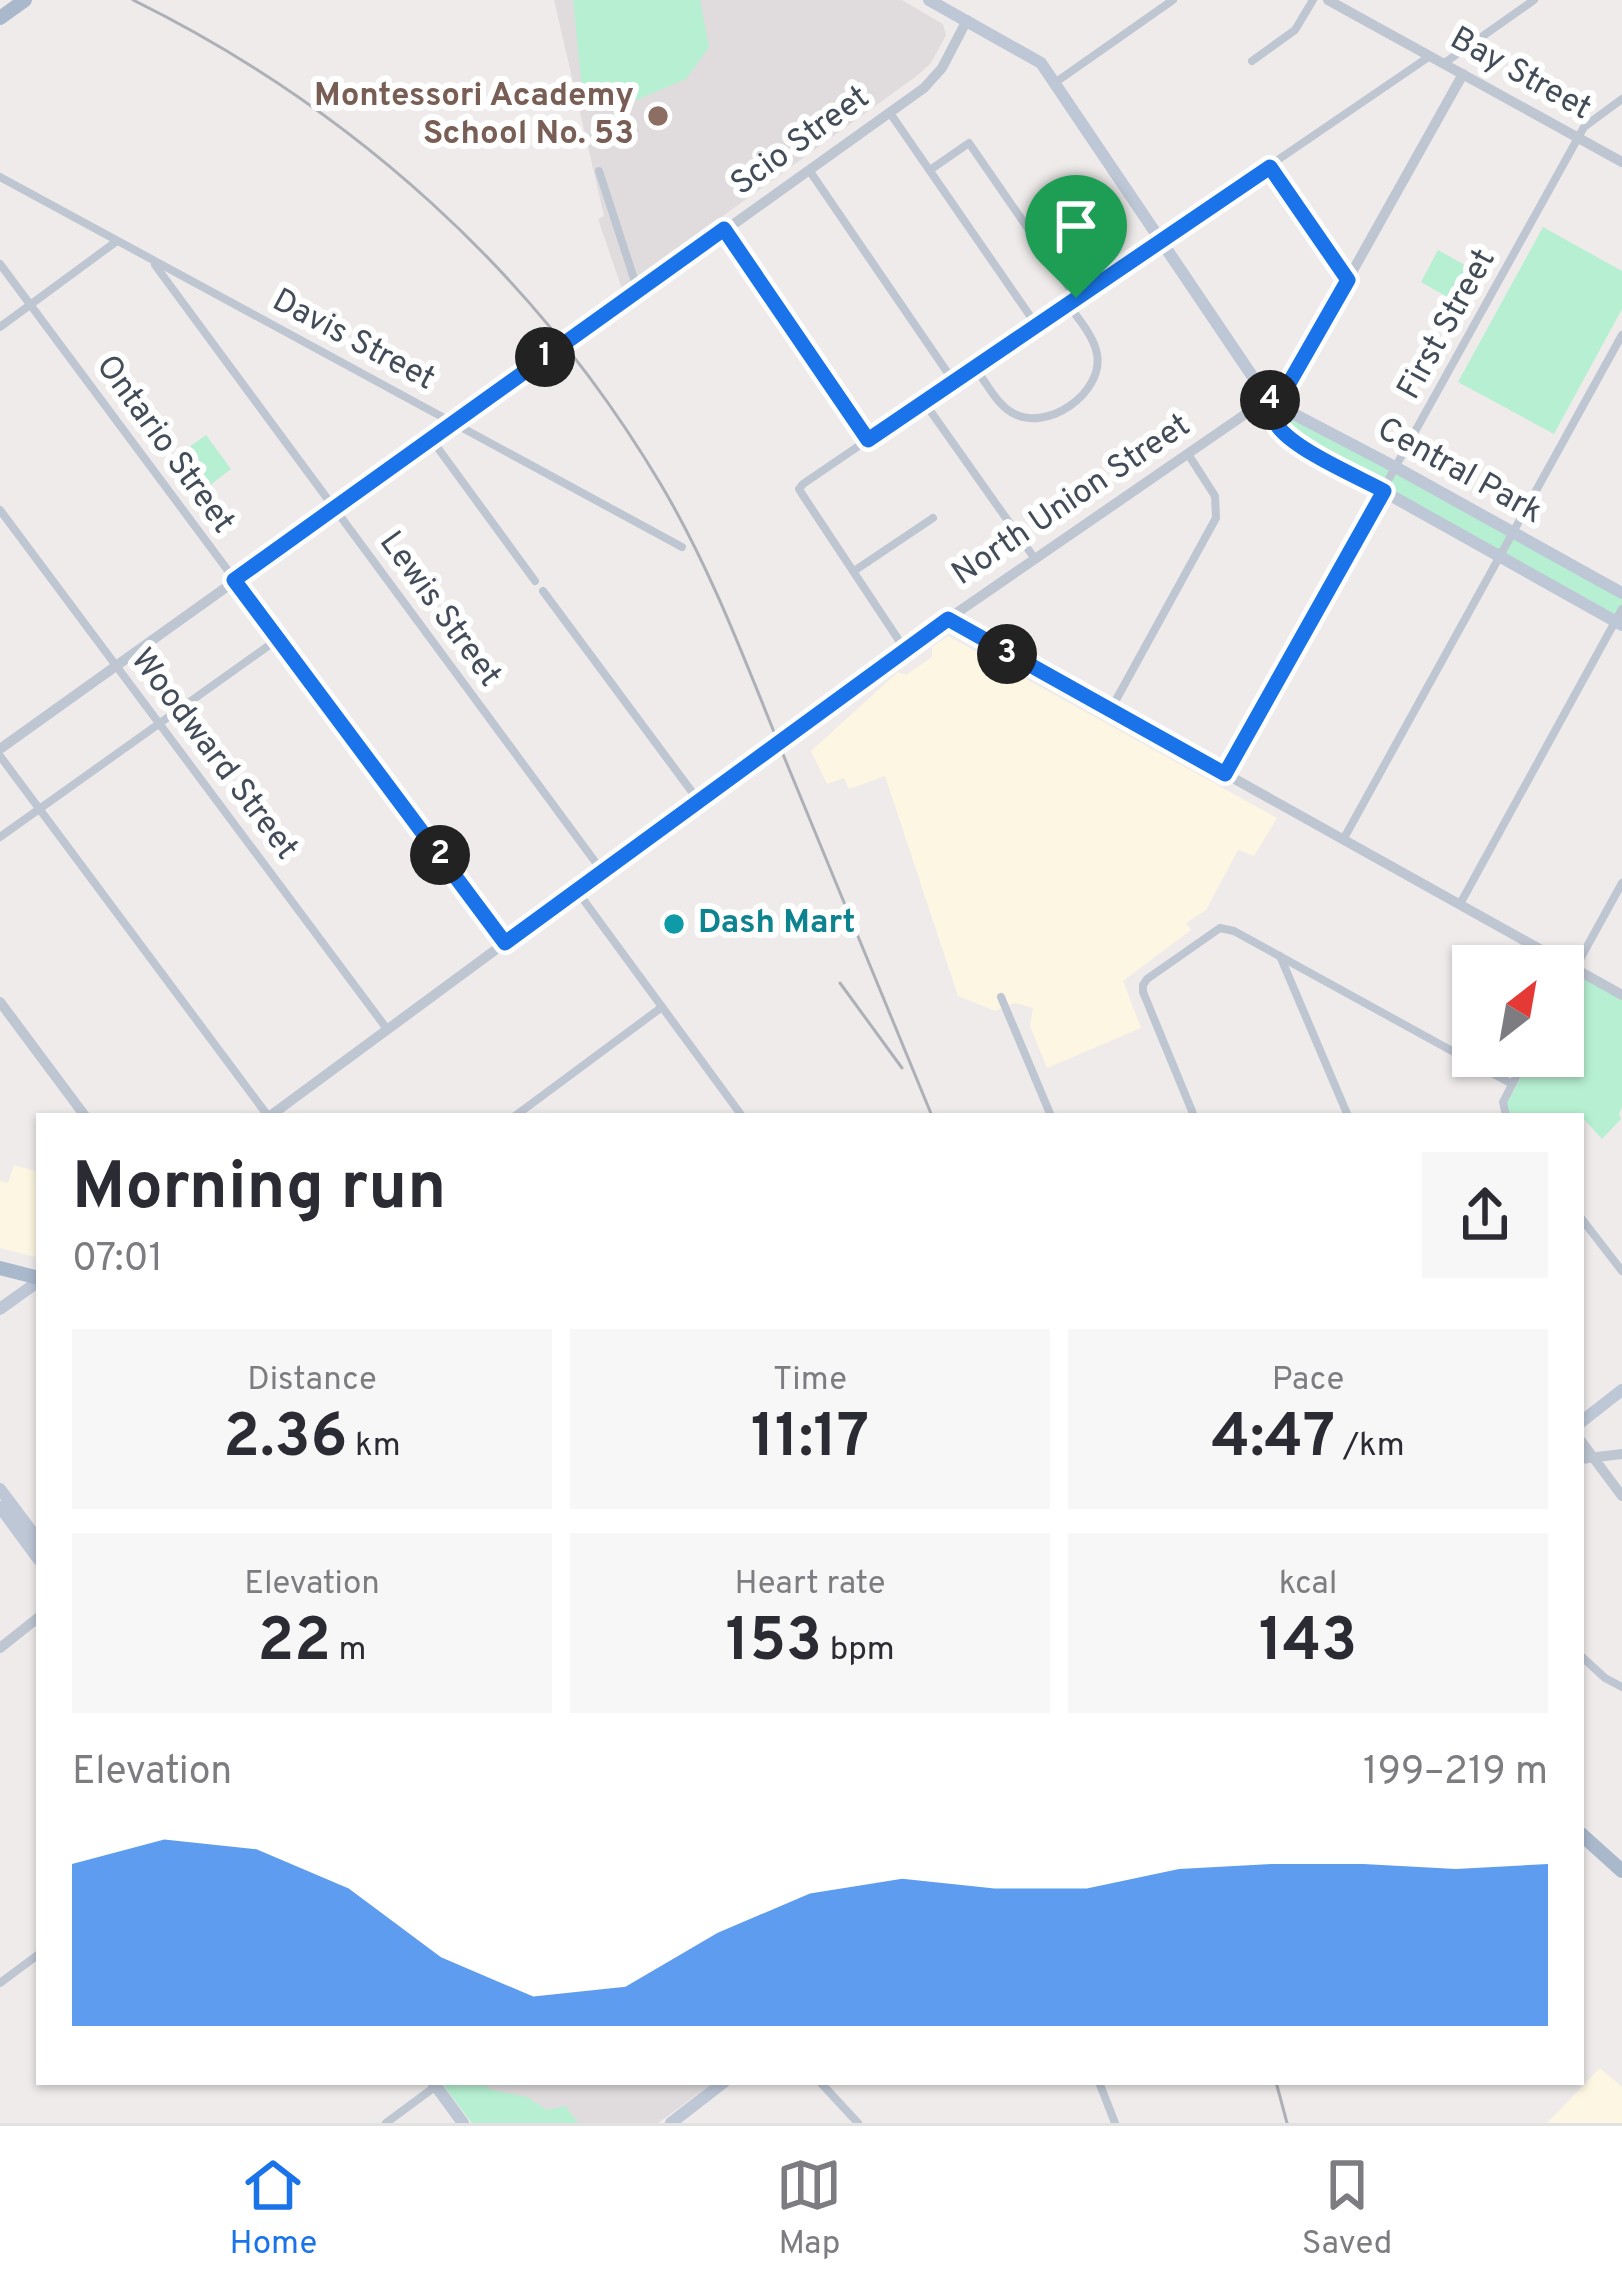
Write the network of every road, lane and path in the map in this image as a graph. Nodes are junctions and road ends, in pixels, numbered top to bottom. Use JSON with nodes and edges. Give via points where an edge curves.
{"nodes":[{"id":1,"x":25,"y":0,"type":"edge"},
{"id":2,"x":929,"y":0,"type":"edge"},
{"id":3,"x":1173,"y":0,"type":"edge"},
{"id":4,"x":1312,"y":0,"type":"edge"},
{"id":5,"x":1328,"y":0,"type":"edge"},
{"id":6,"x":1534,"y":0,"type":"edge"},
{"id":7,"x":0,"y":18,"type":"edge"},
{"id":8,"x":967,"y":20,"type":"junction"},
{"id":9,"x":1430,"y":56,"type":"junction"},
{"id":10,"x":1252,"y":61,"type":"dead end"},
{"id":11,"x":1443,"y":64,"type":"junction"},
{"id":12,"x":1463,"y":74,"type":"junction"},
{"id":13,"x":1056,"y":82,"type":"junction"},
{"id":14,"x":1622,"y":99,"type":"edge"},
{"id":15,"x":889,"y":112,"type":"junction"},
{"id":16,"x":1578,"y":138,"type":"junction"},
{"id":17,"x":1622,"y":162,"type":"edge"},
{"id":18,"x":1270,"y":167,"type":"junction"},
{"id":19,"x":809,"y":170,"type":"junction"},
{"id":20,"x":930,"y":170,"type":"junction"},
{"id":21,"x":598,"y":171,"type":"dead end"},
{"id":22,"x":0,"y":177,"type":"edge"},
{"id":23,"x":724,"y":229,"type":"junction"},
{"id":24,"x":1162,"y":239,"type":"junction"},
{"id":25,"x":117,"y":241,"type":"junction"},
{"id":26,"x":151,"y":260,"type":"junction"},
{"id":27,"x":0,"y":264,"type":"edge"},
{"id":28,"x":1348,"y":280,"type":"junction"},
{"id":29,"x":638,"y":291,"type":"junction"},
{"id":30,"x":1072,"y":301,"type":"junction"},
{"id":31,"x":30,"y":304,"type":"junction"},
{"id":32,"x":1036,"y":326,"type":"junction"},
{"id":33,"x":0,"y":327,"type":"edge"},
{"id":34,"x":1622,"y":335,"type":"edge"},
{"id":35,"x":975,"y":368,"type":"junction"},
{"id":36,"x":954,"y":382,"type":"junction"},
{"id":37,"x":1268,"y":401,"type":"junction"},
{"id":38,"x":924,"y":402,"type":"junction"},
{"id":39,"x":453,"y":423,"type":"junction"},
{"id":40,"x":431,"y":438,"type":"junction"},
{"id":41,"x":868,"y":440,"type":"junction"},
{"id":42,"x":1188,"y":454,"type":"junction"},
{"id":43,"x":1397,"y":468,"type":"junction"},
{"id":44,"x":1384,"y":491,"type":"junction"},
{"id":45,"x":334,"y":508,"type":"junction"},
{"id":46,"x":0,"y":510,"type":"edge"},
{"id":47,"x":933,"y":518,"type":"dead end"},
{"id":48,"x":1513,"y":533,"type":"junction"},
{"id":49,"x":682,"y":547,"type":"dead end"},
{"id":50,"x":1500,"y":556,"type":"junction"},
{"id":51,"x":1035,"y":559,"type":"junction"},
{"id":52,"x":854,"y":572,"type":"junction"},
{"id":53,"x":234,"y":580,"type":"junction"},
{"id":54,"x":535,"y":581,"type":"dead end"},
{"id":55,"x":543,"y":591,"type":"dead end"},
{"id":56,"x":1622,"y":593,"type":"edge"},
{"id":57,"x":1620,"y":618,"type":"edge"},
{"id":58,"x":948,"y":619,"type":"junction"},
{"id":59,"x":278,"y":639,"type":"junction"},
{"id":60,"x":905,"y":649,"type":"junction"},
{"id":61,"x":116,"y":665,"type":"junction"},
{"id":62,"x":1110,"y":711,"type":"junction"},
{"id":63,"x":159,"y":722,"type":"junction"},
{"id":64,"x":0,"y":752,"type":"edge"},
{"id":65,"x":1225,"y":774,"type":"junction"},
{"id":66,"x":698,"y":800,"type":"junction"},
{"id":67,"x":40,"y":809,"type":"junction"},
{"id":68,"x":0,"y":837,"type":"edge"},
{"id":69,"x":1343,"y":840,"type":"junction"},
{"id":70,"x":603,"y":872,"type":"junction"},
{"id":71,"x":1622,"y":883,"type":"edge"},
{"id":72,"x":577,"y":891,"type":"junction"},
{"id":73,"x":1460,"y":904,"type":"junction"},
{"id":74,"x":505,"y":943,"type":"junction"},
{"id":75,"x":1534,"y":945,"type":"edge"},
{"id":76,"x":1584,"y":952,"type":"edge"},
{"id":77,"x":1280,"y":955,"type":"junction"},
{"id":78,"x":1584,"y":973,"type":"edge"},
{"id":79,"x":1622,"y":994,"type":"edge"},
{"id":80,"x":1001,"y":997,"type":"dead end"},
{"id":81,"x":0,"y":1002,"type":"edge"},
{"id":82,"x":662,"y":1007,"type":"junction"},
{"id":83,"x":387,"y":1029,"type":"junction"},
{"id":84,"x":1516,"y":1077,"type":"edge"},
{"id":85,"x":1512,"y":1084,"type":"junction"},
{"id":86,"x":83,"y":1113,"type":"edge"},
{"id":87,"x":267,"y":1113,"type":"edge"},
{"id":88,"x":273,"y":1113,"type":"edge"},
{"id":89,"x":519,"y":1113,"type":"edge"},
{"id":90,"x":740,"y":1113,"type":"edge"},
{"id":91,"x":1050,"y":1113,"type":"edge"},
{"id":92,"x":1193,"y":1113,"type":"edge"},
{"id":93,"x":1347,"y":1113,"type":"edge"},
{"id":94,"x":1505,"y":1113,"type":"edge"},
{"id":95,"x":1584,"y":1222,"type":"edge"},
{"id":96,"x":0,"y":1268,"type":"edge"},
{"id":97,"x":1622,"y":1271,"type":"edge"},
{"id":98,"x":36,"y":1278,"type":"edge"},
{"id":99,"x":36,"y":1281,"type":"edge"},
{"id":100,"x":0,"y":1309,"type":"edge"},
{"id":101,"x":1622,"y":1390,"type":"edge"},
{"id":102,"x":1584,"y":1420,"type":"edge"},
{"id":103,"x":1622,"y":1454,"type":"edge"},
{"id":104,"x":1587,"y":1458,"type":"edge"},
{"id":105,"x":0,"y":1489,"type":"edge"},
{"id":106,"x":1622,"y":1496,"type":"edge"},
{"id":107,"x":0,"y":1508,"type":"edge"},
{"id":108,"x":36,"y":1537,"type":"edge"},
{"id":109,"x":36,"y":1556,"type":"edge"},
{"id":110,"x":36,"y":1619,"type":"edge"},
{"id":111,"x":0,"y":1648,"type":"edge"},
{"id":112,"x":1584,"y":1659,"type":"edge"},
{"id":113,"x":1622,"y":1687,"type":"edge"},
{"id":114,"x":1584,"y":1837,"type":"edge"},
{"id":115,"x":1622,"y":1871,"type":"edge"},
{"id":116,"x":36,"y":1956,"type":"edge"},
{"id":117,"x":0,"y":1983,"type":"edge"},
{"id":118,"x":434,"y":2085,"type":"edge"},
{"id":119,"x":436,"y":2085,"type":"edge"},
{"id":120,"x":720,"y":2085,"type":"edge"},
{"id":121,"x":823,"y":2085,"type":"edge"},
{"id":122,"x":1100,"y":2085,"type":"edge"},
{"id":123,"x":386,"y":2123,"type":"edge"},
{"id":124,"x":464,"y":2123,"type":"edge"},
{"id":125,"x":670,"y":2123,"type":"edge"},
{"id":126,"x":858,"y":2123,"type":"edge"},
{"id":127,"x":1115,"y":2123,"type":"edge"}],
"edges":[{"from":1,"to":7,"type":"main road"},
{"from":2,"to":8,"type":"main road","name":"Central Park"},
{"from":3,"to":13,"type":"street"},
{"from":4,"to":10,"type":"street","via":[[1295,30]]},
{"from":5,"to":9,"type":"street","name":"Bay Street"},
{"from":6,"to":11,"type":"street"},
{"from":8,"to":13,"type":"main road","name":"Central Park","via":[[1031,56]]},
{"from":8,"to":15,"type":"street","name":"Scio Street","via":[[933,79]]},
{"from":9,"to":11,"type":"street","name":"Bay Street"},
{"from":9,"to":18,"type":"street"},
{"from":11,"to":12,"type":"street","name":"Bay Street"},
{"from":12,"to":16,"type":"street","name":"Bay Street"},
{"from":12,"to":28,"type":"street","name":"North Union Street"},
{"from":13,"to":24,"type":"main road","name":"Central Park"},
{"from":14,"to":16,"type":"street","name":"First Street"},
{"from":15,"to":19,"type":"street","name":"Scio Street"},
{"from":15,"to":20,"type":"street"},
{"from":16,"to":17,"type":"street","name":"Bay Street"},
{"from":16,"to":43,"type":"street","name":"First Street"},
{"from":18,"to":24,"type":"street"},
{"from":18,"to":28,"type":"street"},
{"from":19,"to":23,"type":"street","name":"Scio Street"},
{"from":19,"to":36,"type":"street"},
{"from":20,"to":30,"type":"street","via":[[969,143]]},
{"from":20,"to":32,"type":"street"},
{"from":21,"to":29,"type":"street"},
{"from":22,"to":25,"type":"street","name":"Davis Street"},
{"from":23,"to":29,"type":"street","name":"Scio Street"},
{"from":23,"to":41,"type":"street"},
{"from":24,"to":30,"type":"street"},
{"from":24,"to":37,"type":"main road","name":"Central Park"},
{"from":25,"to":26,"type":"street","name":"Davis Street"},
{"from":25,"to":31,"type":"street"},
{"from":26,"to":39,"type":"street","name":"Davis Street"},
{"from":26,"to":45,"type":"street","name":"Lewis Street"},
{"from":27,"to":31,"type":"street","name":"Ontario Street"},
{"from":28,"to":37,"type":"street","name":"North Union Street","via":[[1288,385]]},
{"from":29,"to":39,"type":"street","name":"Scio Street"},
{"from":30,"to":32,"type":"street"},
{"from":30,"to":35,"type":"street","via":[[1097,352],[1096,374],[1081,396],[1048,416],[1026,418],[1006,408]]},
{"from":31,"to":33,"type":"street"},
{"from":31,"to":53,"type":"street","name":"Ontario Street"},
{"from":32,"to":35,"type":"street"},
{"from":34,"to":48,"type":"street"},
{"from":35,"to":36,"type":"street"},
{"from":36,"to":38,"type":"street"},
{"from":37,"to":42,"type":"street","name":"North Union Street"},
{"from":37,"to":43,"type":"main road","name":"Central Park"},
{"from":37,"to":44,"type":"main road","name":"Central Park","via":[[1283,432]]},
{"from":38,"to":41,"type":"street"},
{"from":38,"to":51,"type":"street"},
{"from":39,"to":40,"type":"street","name":"Scio Street"},
{"from":39,"to":49,"type":"street","name":"Davis Street"},
{"from":40,"to":45,"type":"street","name":"Scio Street"},
{"from":40,"to":54,"type":"street"},
{"from":41,"to":52,"type":"street","via":[[800,489]]},
{"from":42,"to":51,"type":"street","name":"North Union Street"},
{"from":42,"to":62,"type":"street","via":[[1215,496],[1216,518]]},
{"from":43,"to":44,"type":"street","name":"First Street"},
{"from":43,"to":48,"type":"main road","name":"Central Park"},
{"from":44,"to":50,"type":"main road","name":"Central Park"},
{"from":44,"to":65,"type":"street","name":"First Street"},
{"from":45,"to":53,"type":"street","name":"Scio Street"},
{"from":45,"to":70,"type":"street","name":"Lewis Street"},
{"from":46,"to":61,"type":"street","name":"Woodward Street"},
{"from":47,"to":52,"type":"street"},
{"from":48,"to":50,"type":"street"},
{"from":48,"to":56,"type":"main road","name":"Central Park"},
{"from":50,"to":57,"type":"main road","name":"Central Park"},
{"from":50,"to":69,"type":"street"},
{"from":51,"to":58,"type":"street","name":"North Union Street"},
{"from":52,"to":60,"type":"street"},
{"from":53,"to":59,"type":"street","name":"Ontario Street"},
{"from":53,"to":61,"type":"street","name":"Scio Street"},
{"from":55,"to":66,"type":"street"},
{"from":57,"to":73,"type":"street"},
{"from":58,"to":60,"type":"street","name":"North Union Street"},
{"from":58,"to":62,"type":"street"},
{"from":59,"to":63,"type":"street"},
{"from":59,"to":74,"type":"street","name":"Ontario Street"},
{"from":60,"to":66,"type":"street","name":"North Union Street"},
{"from":61,"to":63,"type":"street","name":"Woodward Street"},
{"from":61,"to":64,"type":"street","name":"Scio Street"},
{"from":62,"to":65,"type":"street"},
{"from":63,"to":67,"type":"street"},
{"from":63,"to":83,"type":"street","name":"Woodward Street"},
{"from":64,"to":67,"type":"street"},
{"from":65,"to":69,"type":"street"},
{"from":66,"to":70,"type":"street","name":"North Union Street"},
{"from":67,"to":68,"type":"street"},
{"from":67,"to":87,"type":"street"},
{"from":69,"to":73,"type":"street"},
{"from":70,"to":72,"type":"street","name":"North Union Street"},
{"from":71,"to":76,"type":"street"},
{"from":72,"to":74,"type":"street","name":"North Union Street"},
{"from":72,"to":82,"type":"street"},
{"from":73,"to":75,"type":"street"},
{"from":74,"to":83,"type":"street","name":"North Union Street"},
{"from":77,"to":85,"type":"street"},
{"from":77,"to":92,"type":"street","via":[[1220,928],[1142,985]]},
{"from":77,"to":93,"type":"street"},
{"from":78,"to":79,"type":"street"},
{"from":80,"to":91,"type":"street"},
{"from":81,"to":86,"type":"street"},
{"from":82,"to":89,"type":"street"},
{"from":82,"to":90,"type":"street"},
{"from":83,"to":88,"type":"street","name":"North Union Street"},
{"from":84,"to":85,"type":"street"},
{"from":85,"to":94,"type":"street"},
{"from":95,"to":97,"type":"street"},
{"from":96,"to":98,"type":"main road"},
{"from":99,"to":100,"type":"main road"},
{"from":101,"to":102,"type":"main road"},
{"from":103,"to":104,"type":"street"},
{"from":104,"to":106,"type":"street"},
{"from":105,"to":108,"type":"main road"},
{"from":107,"to":109,"type":"main road"},
{"from":110,"to":111,"type":"street"},
{"from":112,"to":113,"type":"street"},
{"from":114,"to":115,"type":"main road"},
{"from":116,"to":117,"type":"street"},
{"from":118,"to":123,"type":"street"},
{"from":119,"to":124,"type":"main road"},
{"from":120,"to":125,"type":"main road"},
{"from":121,"to":126,"type":"street"},
{"from":122,"to":127,"type":"street"}]}
